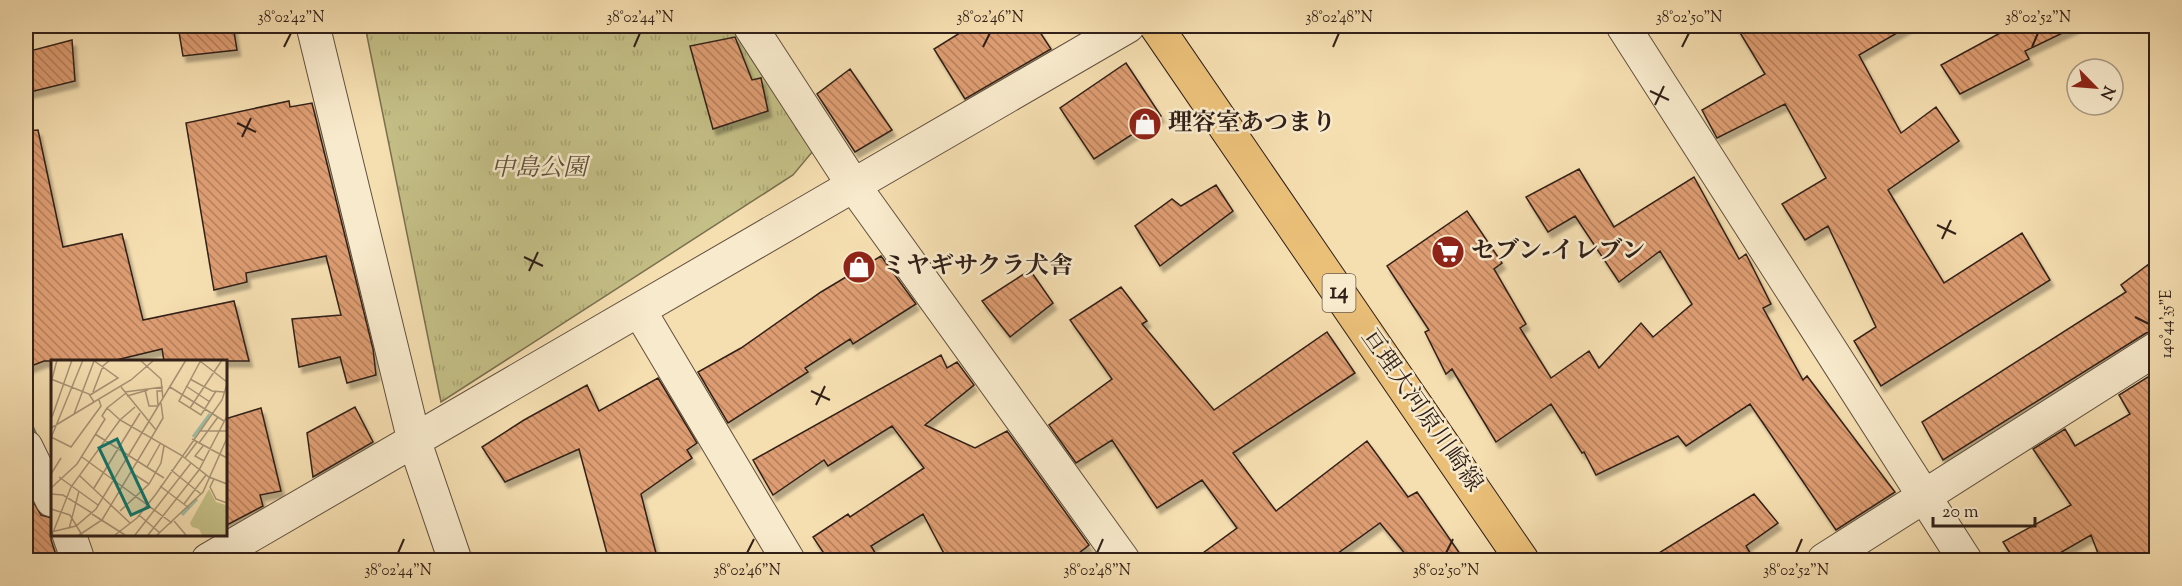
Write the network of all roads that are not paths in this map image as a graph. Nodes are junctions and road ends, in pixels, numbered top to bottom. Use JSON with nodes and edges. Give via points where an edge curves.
{"nodes":[{"id":1,"x":314,"y":26,"type":"edge"},
{"id":2,"x":750,"y":26,"type":"edge"},
{"id":3,"x":1128,"y":26,"type":"edge"},
{"id":4,"x":1156,"y":26,"type":"edge"},
{"id":5,"x":1623,"y":26,"type":"edge"},
{"id":6,"x":854,"y":186,"type":"junction"},
{"id":7,"x":639,"y":310,"type":"junction"},
{"id":8,"x":2157,"y":349,"type":"edge"},
{"id":9,"x":414,"y":440,"type":"junction"},
{"id":10,"x":26,"y":447,"type":"edge"},
{"id":11,"x":1923,"y":497,"type":"junction"},
{"id":12,"x":51,"y":498,"type":"edge"},
{"id":13,"x":69,"y":535,"type":"edge"},
{"id":14,"x":1110,"y":556,"type":"edge"},
{"id":15,"x":78,"y":561,"type":"edge"},
{"id":16,"x":208,"y":561,"type":"edge"},
{"id":17,"x":455,"y":561,"type":"edge"},
{"id":18,"x":789,"y":561,"type":"edge"},
{"id":19,"x":1521,"y":561,"type":"edge"},
{"id":20,"x":1824,"y":561,"type":"edge"},
{"id":21,"x":1965,"y":561,"type":"edge"}],
"edges":[{"from":1,"to":9,"type":"street"},
{"from":2,"to":6,"type":"street"},
{"from":3,"to":6,"type":"street"},
{"from":4,"to":19,"type":"main road","name":"亘理大河原川崎線","number":"14"},
{"from":5,"to":11,"type":"street"},
{"from":6,"to":7,"type":"street"},
{"from":6,"to":14,"type":"street"},
{"from":7,"to":9,"type":"street"},
{"from":7,"to":18,"type":"street"},
{"from":8,"to":11,"type":"street"},
{"from":9,"to":16,"type":"street"},
{"from":9,"to":17,"type":"street"},
{"from":10,"to":12,"type":"street"},
{"from":11,"to":20,"type":"street"},
{"from":11,"to":21,"type":"street"},
{"from":13,"to":15,"type":"street"}]}
